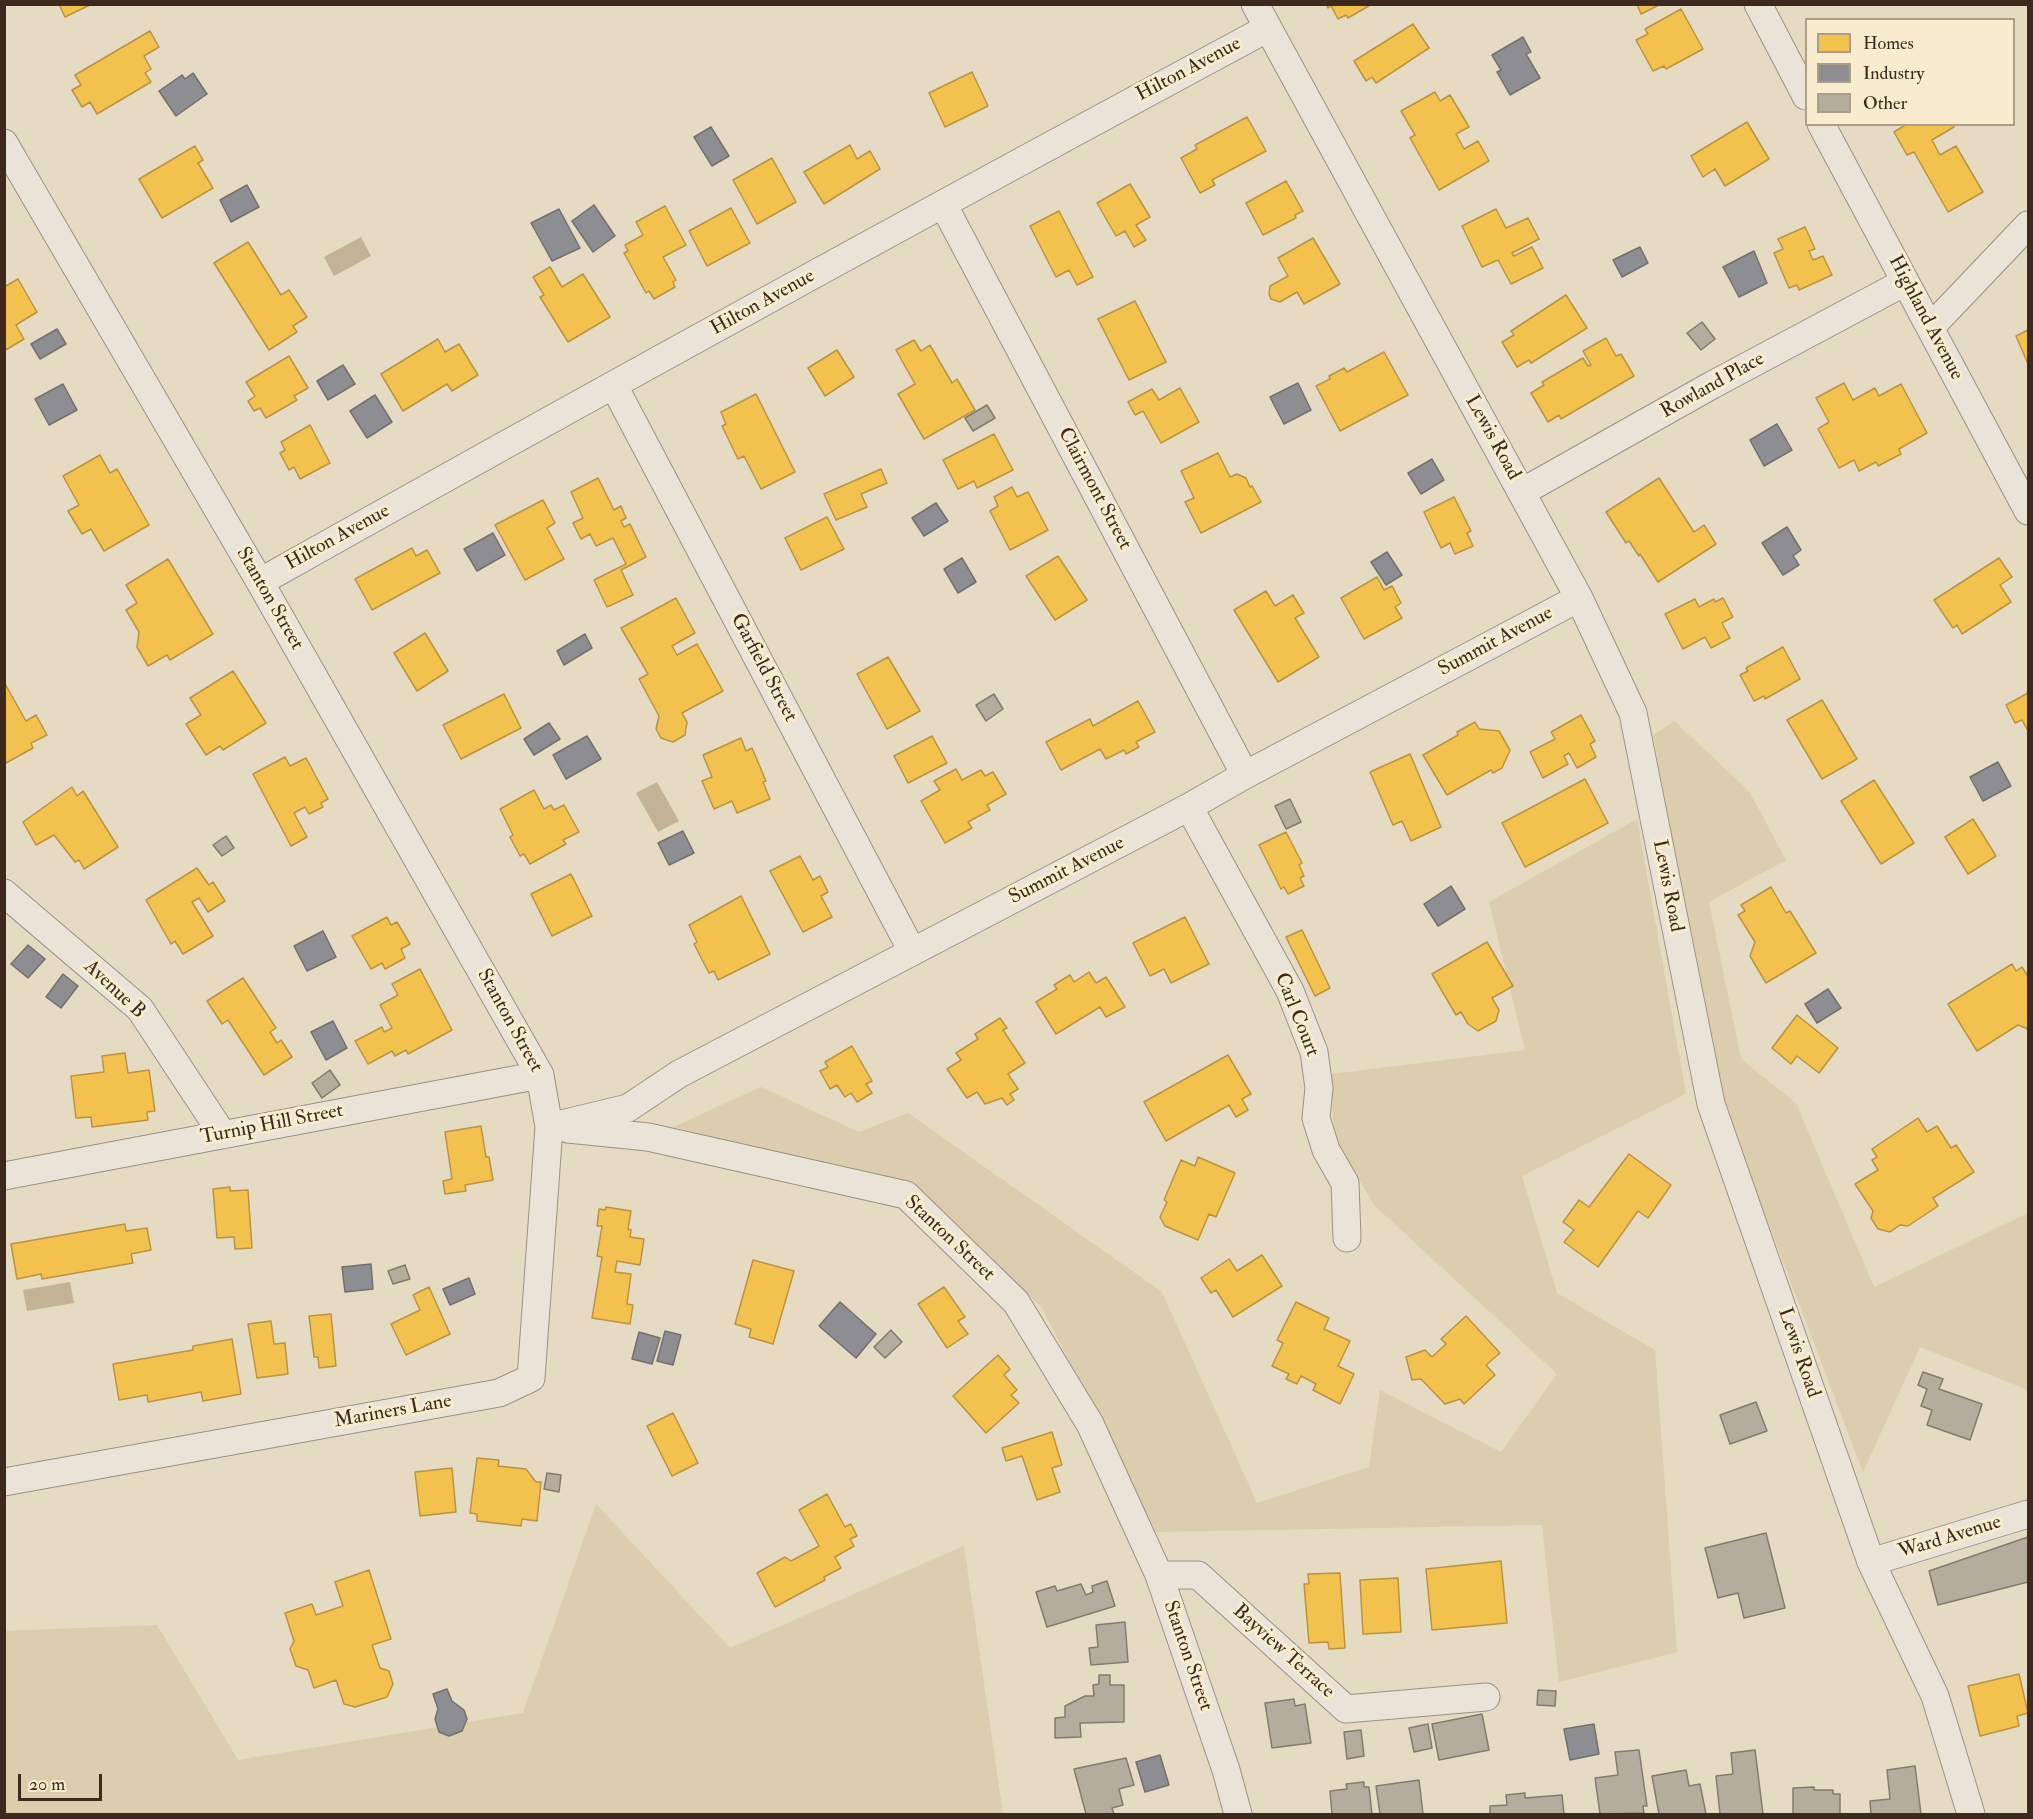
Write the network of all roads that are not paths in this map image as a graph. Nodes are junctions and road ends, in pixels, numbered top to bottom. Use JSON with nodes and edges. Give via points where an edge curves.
{"nodes":[{"id":1,"x":1255,"y":4,"type":"edge"},
{"id":2,"x":1758,"y":4,"type":"edge"},
{"id":3,"x":1268,"y":28,"type":"junction"},
{"id":4,"x":1805,"y":94,"type":"edge"},
{"id":5,"x":1822,"y":126,"type":"edge"},
{"id":6,"x":4,"y":143,"type":"edge"},
{"id":7,"x":943,"y":204,"type":"junction"},
{"id":8,"x":2028,"y":225,"type":"edge"},
{"id":9,"x":1905,"y":282,"type":"junction"},
{"id":10,"x":1930,"y":328,"type":"junction"},
{"id":11,"x":614,"y":386,"type":"junction"},
{"id":12,"x":1522,"y":492,"type":"junction"},
{"id":13,"x":2028,"y":511,"type":"edge"},
{"id":14,"x":260,"y":582,"type":"junction"},
{"id":15,"x":1579,"y":598,"type":"junction"},
{"id":16,"x":1245,"y":775,"type":"junction"},
{"id":17,"x":1189,"y":807,"type":"junction"},
{"id":18,"x":4,"y":893,"type":"edge"},
{"id":19,"x":912,"y":951,"type":"junction"},
{"id":20,"x":540,"y":1075,"type":"junction"},
{"id":21,"x":549,"y":1127,"type":"junction"},
{"id":22,"x":223,"y":1135,"type":"junction"},
{"id":23,"x":4,"y":1176,"type":"edge"},
{"id":24,"x":1347,"y":1238,"type":"dead end"},
{"id":25,"x":4,"y":1482,"type":"edge"},
{"id":26,"x":2028,"y":1514,"type":"edge"},
{"id":27,"x":1871,"y":1562,"type":"junction"},
{"id":28,"x":1159,"y":1575,"type":"junction"},
{"id":29,"x":1486,"y":1697,"type":"dead end"},
{"id":30,"x":1238,"y":1815,"type":"edge"},
{"id":31,"x":1971,"y":1815,"type":"edge"}],
"edges":[{"from":1,"to":3,"type":"street","name":"Lewis Road"},
{"from":2,"to":4,"type":"street"},
{"from":3,"to":7,"type":"street","name":"Hilton Avenue"},
{"from":3,"to":12,"type":"street","name":"Lewis Road"},
{"from":5,"to":9,"type":"street","name":"Highland Avenue"},
{"from":6,"to":14,"type":"street","name":"Stanton Street"},
{"from":7,"to":11,"type":"street","name":"Hilton Avenue"},
{"from":7,"to":16,"type":"street","name":"Clairmont Street"},
{"from":8,"to":10,"type":"street"},
{"from":9,"to":10,"type":"street","name":"Highland Avenue"},
{"from":9,"to":12,"type":"street","name":"Rowland Place"},
{"from":10,"to":13,"type":"street","name":"Highland Avenue"},
{"from":11,"to":14,"type":"street","name":"Hilton Avenue"},
{"from":11,"to":19,"type":"street","name":"Garfield Street"},
{"from":12,"to":15,"type":"street","name":"Lewis Road"},
{"from":14,"to":20,"type":"street","name":"Stanton Street"},
{"from":15,"to":16,"type":"street","name":"Summit Avenue"},
{"from":15,"to":27,"type":"street","name":"Lewis Road","via":[[1633,713],[1710,1104]]},
{"from":16,"to":17,"type":"street","name":"Summit Avenue"},
{"from":17,"to":19,"type":"street","name":"Summit Avenue"},
{"from":17,"to":24,"type":"street","name":"Carl Court","via":[[1290,991],[1314,1052],[1319,1088],[1316,1118],[1326,1150],[1345,1183]]},
{"from":18,"to":22,"type":"street","name":"Avenue B","via":[[140,1008]]},
{"from":19,"to":21,"type":"street","name":"Summit Avenue","via":[[679,1074],[628,1108]]},
{"from":20,"to":21,"type":"street","name":"Stanton Street"},
{"from":20,"to":22,"type":"street","name":"Turnip Hill Street"},
{"from":21,"to":25,"type":"street","name":"Mariners Lane","via":[[531,1378],[499,1393]]},
{"from":21,"to":28,"type":"street","name":"Stanton Street","via":[[648,1137],[906,1195],[1016,1302],[1090,1424]]},
{"from":22,"to":23,"type":"street","name":"Turnip Hill Street"},
{"from":26,"to":27,"type":"street","name":"Ward Avenue"},
{"from":27,"to":31,"type":"street","name":"Lewis Road","via":[[1935,1696]]},
{"from":28,"to":29,"type":"street","name":"Bayview Terrace","via":[[1197,1575],[1346,1709]]},
{"from":28,"to":30,"type":"street","name":"Stanton Street"}]}
